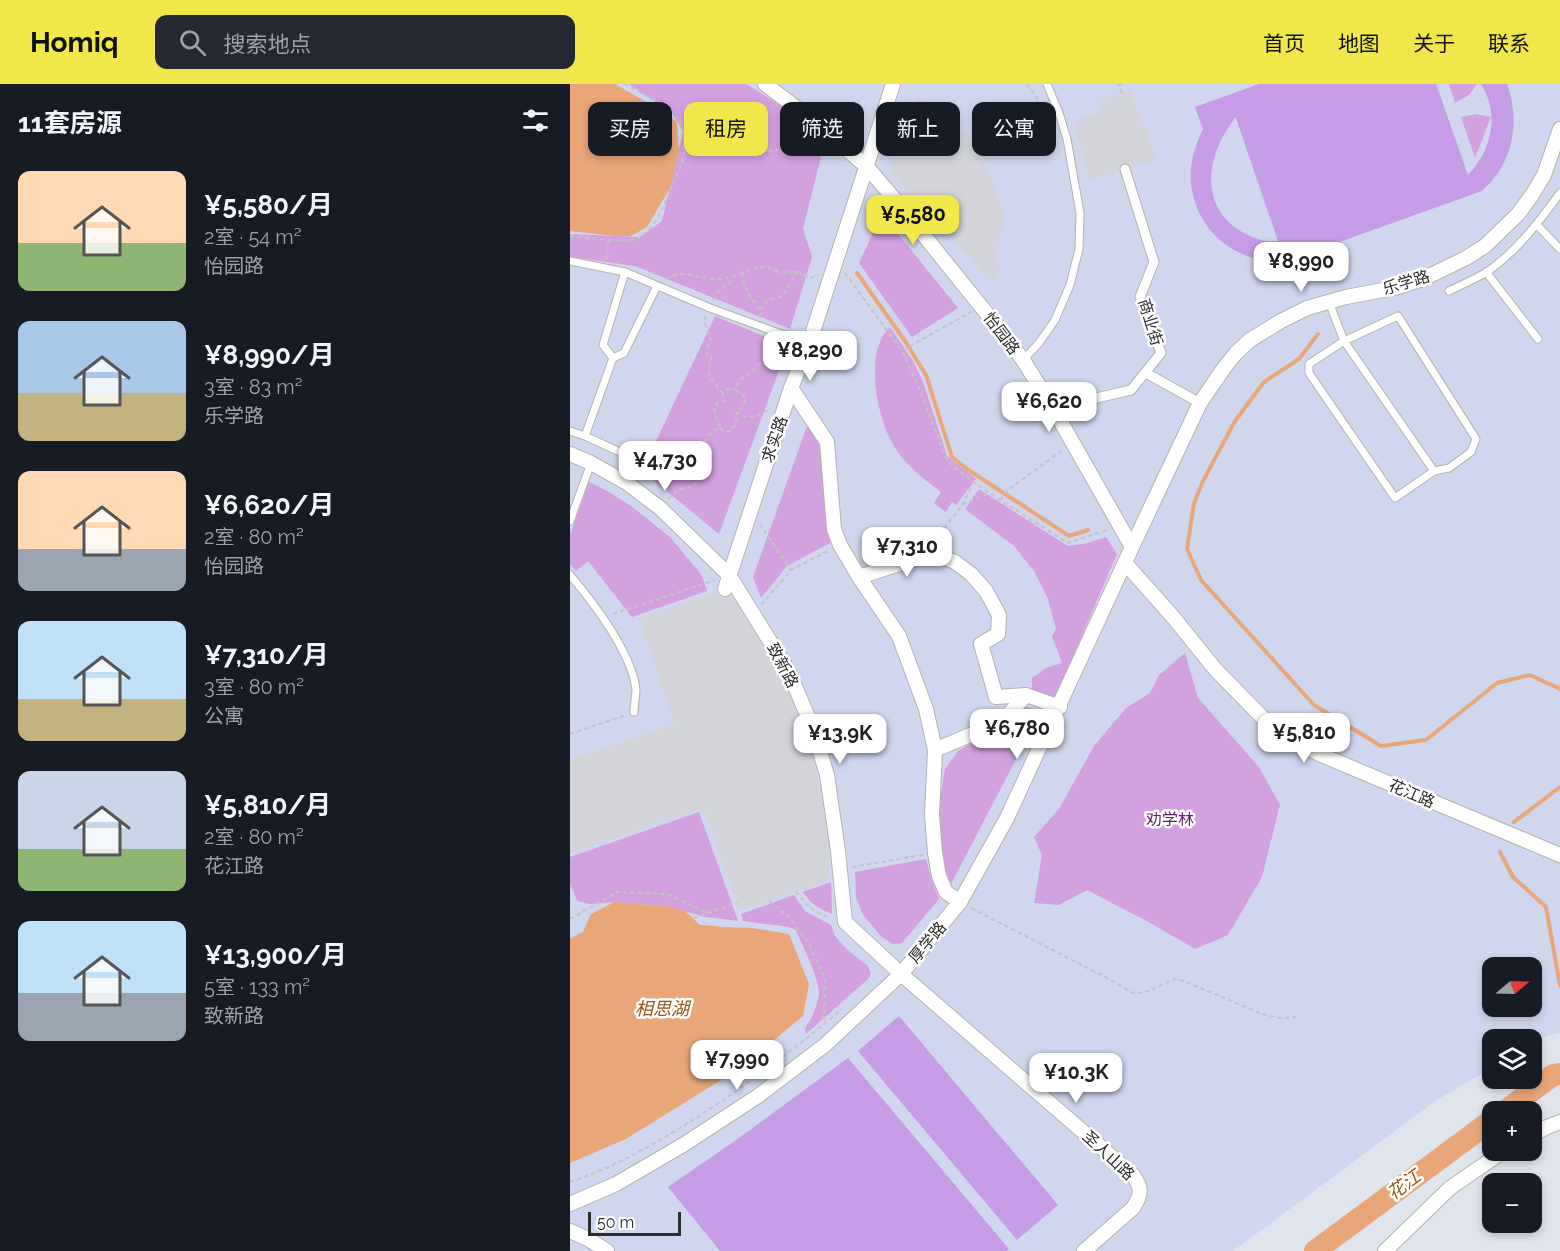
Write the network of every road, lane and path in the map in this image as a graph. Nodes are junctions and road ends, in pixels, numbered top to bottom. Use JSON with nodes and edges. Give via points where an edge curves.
{"nodes":[{"id":1,"x":624,"y":84,"type":"edge"},
{"id":2,"x":765,"y":84,"type":"edge"},
{"id":3,"x":893,"y":84,"type":"edge"},
{"id":4,"x":1047,"y":84,"type":"edge"},
{"id":5,"x":1122,"y":84,"type":"edge"},
{"id":6,"x":1122,"y":93,"type":"dead end"},
{"id":7,"x":789,"y":102,"type":"edge"},
{"id":8,"x":1560,"y":129,"type":"edge"},
{"id":9,"x":684,"y":133,"type":"edge"},
{"id":10,"x":1556,"y":155,"type":"edge"},
{"id":11,"x":684,"y":156,"type":"edge"},
{"id":12,"x":854,"y":156,"type":"edge"},
{"id":13,"x":867,"y":167,"type":"junction"},
{"id":14,"x":1125,"y":169,"type":"dead end"},
{"id":15,"x":1560,"y":193,"type":"edge"},
{"id":16,"x":1537,"y":225,"type":"junction"},
{"id":17,"x":570,"y":236,"type":"edge"},
{"id":18,"x":609,"y":239,"type":"junction"},
{"id":19,"x":1560,"y":249,"type":"edge"},
{"id":20,"x":570,"y":261,"type":"edge"},
{"id":21,"x":836,"y":262,"type":"junction"},
{"id":22,"x":604,"y":268,"type":"junction"},
{"id":23,"x":625,"y":272,"type":"junction"},
{"id":24,"x":743,"y":272,"type":"junction"},
{"id":25,"x":797,"y":272,"type":"junction"},
{"id":26,"x":1486,"y":272,"type":"junction"},
{"id":27,"x":733,"y":278,"type":"junction"},
{"id":28,"x":657,"y":286,"type":"junction"},
{"id":29,"x":1449,"y":291,"type":"dead end"},
{"id":30,"x":1329,"y":302,"type":"junction"},
{"id":31,"x":982,"y":307,"type":"junction"},
{"id":32,"x":710,"y":308,"type":"junction"},
{"id":33,"x":761,"y":310,"type":"junction"},
{"id":34,"x":757,"y":325,"type":"junction"},
{"id":35,"x":790,"y":336,"type":"junction"},
{"id":36,"x":1538,"y":339,"type":"dead end"},
{"id":37,"x":1344,"y":341,"type":"junction"},
{"id":38,"x":809,"y":344,"type":"junction"},
{"id":39,"x":902,"y":351,"type":"junction"},
{"id":40,"x":613,"y":358,"type":"junction"},
{"id":41,"x":1023,"y":360,"type":"junction"},
{"id":42,"x":1146,"y":373,"type":"junction"},
{"id":43,"x":791,"y":388,"type":"junction"},
{"id":44,"x":736,"y":390,"type":"junction"},
{"id":45,"x":723,"y":392,"type":"junction"},
{"id":46,"x":1200,"y":403,"type":"junction"},
{"id":47,"x":785,"y":407,"type":"junction"},
{"id":48,"x":1053,"y":408,"type":"junction"},
{"id":49,"x":737,"y":413,"type":"junction"},
{"id":50,"x":720,"y":428,"type":"junction"},
{"id":51,"x":570,"y":431,"type":"edge"},
{"id":52,"x":585,"y":436,"type":"junction"},
{"id":53,"x":1073,"y":443,"type":"junction"},
{"id":54,"x":702,"y":453,"type":"junction"},
{"id":55,"x":570,"y":454,"type":"edge"},
{"id":56,"x":591,"y":463,"type":"junction"},
{"id":57,"x":646,"y":464,"type":"joint"},
{"id":58,"x":1434,"y":471,"type":"junction"},
{"id":59,"x":974,"y":482,"type":"junction"},
{"id":60,"x":989,"y":493,"type":"junction"},
{"id":61,"x":1000,"y":500,"type":"junction"},
{"id":62,"x":962,"y":505,"type":"junction"},
{"id":63,"x":660,"y":508,"type":"junction"},
{"id":64,"x":750,"y":510,"type":"junction"},
{"id":65,"x":570,"y":521,"type":"edge"},
{"id":66,"x":1120,"y":526,"type":"junction"},
{"id":67,"x":840,"y":544,"type":"junction"},
{"id":68,"x":1132,"y":547,"type":"junction"},
{"id":69,"x":933,"y":553,"type":"junction"},
{"id":70,"x":1125,"y":563,"type":"junction"},
{"id":71,"x":791,"y":570,"type":"junction"},
{"id":72,"x":570,"y":575,"type":"edge"},
{"id":73,"x":859,"y":577,"type":"junction"},
{"id":74,"x":727,"y":582,"type":"junction"},
{"id":75,"x":754,"y":615,"type":"junction"},
{"id":76,"x":602,"y":617,"type":"junction"},
{"id":77,"x":1026,"y":695,"type":"junction"},
{"id":78,"x":1060,"y":707,"type":"junction"},
{"id":79,"x":634,"y":712,"type":"joint"},
{"id":80,"x":570,"y":734,"type":"edge"},
{"id":81,"x":935,"y":750,"type":"junction"},
{"id":82,"x":935,"y":853,"type":"junction"},
{"id":83,"x":1560,"y":855,"type":"edge"},
{"id":84,"x":840,"y":868,"type":"junction"},
{"id":85,"x":796,"y":891,"type":"dead end"},
{"id":86,"x":769,"y":901,"type":"dead end"},
{"id":87,"x":960,"y":902,"type":"junction"},
{"id":88,"x":737,"y":903,"type":"dead end"},
{"id":89,"x":708,"y":913,"type":"junction"},
{"id":90,"x":693,"y":918,"type":"dead end"},
{"id":91,"x":570,"y":919,"type":"edge"},
{"id":92,"x":845,"y":922,"type":"junction"},
{"id":93,"x":901,"y":974,"type":"junction"},
{"id":94,"x":842,"y":1009,"type":"dead end"},
{"id":95,"x":1298,"y":1017,"type":"dead end"},
{"id":96,"x":824,"y":1024,"type":"junction"},
{"id":97,"x":1560,"y":1122,"type":"edge"},
{"id":98,"x":1542,"y":1130,"type":"edge"},
{"id":99,"x":1489,"y":1161,"type":"edge"},
{"id":100,"x":570,"y":1182,"type":"edge"},
{"id":101,"x":570,"y":1204,"type":"edge"},
{"id":102,"x":570,"y":1231,"type":"edge"},
{"id":103,"x":607,"y":1251,"type":"edge"},
{"id":104,"x":1084,"y":1251,"type":"edge"},
{"id":105,"x":1385,"y":1251,"type":"edge"}],
"edges":[{"from":1,"to":9,"type":"path","via":[[669,108]]},
{"from":2,"to":7,"type":"street","name":"怡园路"},
{"from":3,"to":13,"type":"street","name":"求实路"},
{"from":4,"to":41,"type":"lane","via":[[1067,138],[1080,213],[1079,249],[1070,285],[1054,320]]},
{"from":5,"to":6,"type":"path"},
{"from":8,"to":10,"type":"street","name":"乐学路"},
{"from":10,"to":30,"type":"street","name":"乐学路","via":[[1518,214],[1485,246],[1423,279]]},
{"from":11,"to":18,"type":"path","via":[[666,201],[645,234],[636,239]]},
{"from":12,"to":13,"type":"street","name":"怡园路"},
{"from":13,"to":21,"type":"street","name":"求实路"},
{"from":13,"to":31,"type":"street","name":"怡园路"},
{"from":14,"to":42,"type":"street","name":"商业街","via":[[1154,262],[1140,297],[1161,353]]},
{"from":15,"to":16,"type":"lane"},
{"from":16,"to":19,"type":"lane"},
{"from":16,"to":26,"type":"lane"},
{"from":17,"to":18,"type":"path"},
{"from":18,"to":22,"type":"path"},
{"from":20,"to":22,"type":"lane"},
{"from":21,"to":25,"type":"path","via":[[811,278]]},
{"from":21,"to":38,"type":"street","name":"求实路"},
{"from":21,"to":39,"type":"path"},
{"from":22,"to":23,"type":"lane"},
{"from":23,"to":28,"type":"lane"},
{"from":23,"to":40,"type":"lane","via":[[603,345]]},
{"from":24,"to":25,"type":"path","via":[[757,267]]},
{"from":24,"to":27,"type":"path"},
{"from":24,"to":33,"type":"path","via":[[744,286]]},
{"from":25,"to":33,"type":"path","via":[[783,296],[763,304]]},
{"from":26,"to":29,"type":"lane"},
{"from":26,"to":36,"type":"lane"},
{"from":27,"to":28,"type":"path","via":[[671,276]]},
{"from":27,"to":32,"type":"path","via":[[719,289]]},
{"from":28,"to":32,"type":"lane"},
{"from":28,"to":40,"type":"lane","via":[[624,353]]},
{"from":30,"to":37,"type":"lane"},
{"from":30,"to":46,"type":"street","name":"乐学路","via":[[1307,308],[1250,340]]},
{"from":31,"to":39,"type":"path"},
{"from":31,"to":41,"type":"street","name":"怡园路"},
{"from":32,"to":34,"type":"lane"},
{"from":32,"to":45,"type":"path","via":[[704,321],[711,339],[707,349],[711,358],[709,373]]},
{"from":33,"to":34,"type":"path"},
{"from":34,"to":35,"type":"lane"},
{"from":35,"to":38,"type":"lane"},
{"from":35,"to":44,"type":"path","via":[[767,362],[743,377]]},
{"from":37,"to":58,"type":"lane"},
{"from":37,"to":58,"type":"lane","via":[[1309,364],[1309,373],[1395,498]]},
{"from":37,"to":58,"type":"lane","via":[[1398,316],[1476,440],[1471,452],[1449,468]]},
{"from":38,"to":43,"type":"street","name":"求实路"},
{"from":39,"to":59,"type":"path","via":[[946,458]]},
{"from":40,"to":52,"type":"lane"},
{"from":41,"to":48,"type":"street","name":"怡园路"},
{"from":42,"to":46,"type":"street"},
{"from":42,"to":48,"type":"street","name":"商业街","via":[[1131,390]]},
{"from":43,"to":47,"type":"street","name":"求实路"},
{"from":43,"to":67,"type":"street","via":[[827,442],[834,529]]},
{"from":44,"to":45,"type":"path"},
{"from":44,"to":49,"type":"path","via":[[746,399]]},
{"from":45,"to":50,"type":"path","via":[[724,401],[718,402],[714,410]]},
{"from":46,"to":68,"type":"street","name":"乐学路"},
{"from":47,"to":49,"type":"path","via":[[775,406],[756,417]]},
{"from":47,"to":64,"type":"street","name":"求实路"},
{"from":48,"to":53,"type":"street","name":"怡园路"},
{"from":49,"to":50,"type":"path","via":[[731,431]]},
{"from":50,"to":54,"type":"path","via":[[705,439]]},
{"from":51,"to":52,"type":"lane"},
{"from":52,"to":57,"type":"lane"},
{"from":53,"to":61,"type":"path","via":[[1008,489]]},
{"from":53,"to":66,"type":"street","name":"怡园路"},
{"from":54,"to":57,"type":"path","via":[[688,460]]},
{"from":54,"to":63,"type":"path","via":[[706,473],[693,486],[678,490]]},
{"from":55,"to":56,"type":"street","name":"致新路"},
{"from":56,"to":63,"type":"street","name":"致新路"},
{"from":56,"to":65,"type":"lane"},
{"from":59,"to":60,"type":"path"},
{"from":59,"to":62,"type":"path"},
{"from":60,"to":61,"type":"path"},
{"from":60,"to":62,"type":"path"},
{"from":61,"to":66,"type":"path","via":[[1068,543]]},
{"from":62,"to":69,"type":"path","via":[[937,538]]},
{"from":63,"to":74,"type":"street","name":"致新路"},
{"from":64,"to":71,"type":"path"},
{"from":64,"to":74,"type":"street","name":"求实路"},
{"from":66,"to":68,"type":"street","name":"怡园路"},
{"from":67,"to":71,"type":"path"},
{"from":67,"to":73,"type":"street"},
{"from":68,"to":70,"type":"street","name":"厚学路"},
{"from":69,"to":73,"type":"street"},
{"from":69,"to":77,"type":"street","via":[[971,574],[999,615],[998,634],[981,644],[996,697]]},
{"from":70,"to":78,"type":"street","name":"厚学路"},
{"from":70,"to":83,"type":"street","name":"花江路","via":[[1215,669],[1262,717],[1287,736],[1319,754]]},
{"from":71,"to":75,"type":"path"},
{"from":72,"to":76,"type":"lane"},
{"from":73,"to":81,"type":"street","via":[[899,636],[926,709]]},
{"from":74,"to":75,"type":"street","name":"致新路"},
{"from":74,"to":76,"type":"path"},
{"from":75,"to":84,"type":"street","name":"致新路","via":[[789,672],[813,729],[827,775]]},
{"from":76,"to":79,"type":"lane","via":[[629,666],[636,689]]},
{"from":77,"to":78,"type":"street"},
{"from":77,"to":81,"type":"street","via":[[992,729]]},
{"from":78,"to":87,"type":"street","name":"厚学路","via":[[1007,818]]},
{"from":79,"to":80,"type":"path"},
{"from":81,"to":82,"type":"street"},
{"from":82,"to":84,"type":"path"},
{"from":82,"to":87,"type":"street","via":[[946,892]]},
{"from":84,"to":92,"type":"street","name":"致新路"},
{"from":85,"to":92,"type":"path","via":[[810,909]]},
{"from":86,"to":96,"type":"path","via":[[791,919],[810,944],[825,978]]},
{"from":87,"to":93,"type":"street","name":"厚学路"},
{"from":87,"to":95,"type":"path","via":[[1133,993],[1174,979],[1262,1014]]},
{"from":88,"to":89,"type":"path"},
{"from":89,"to":90,"type":"path"},
{"from":89,"to":91,"type":"path","via":[[667,894],[617,892]]},
{"from":92,"to":93,"type":"street"},
{"from":93,"to":101,"type":"street","name":"厚学路","via":[[825,1045],[758,1096],[635,1173]]},
{"from":93,"to":104,"type":"street","name":"圣人山路","via":[[1139,1184],[1133,1208]]},
{"from":94,"to":96,"type":"path"},
{"from":96,"to":100,"type":"path","via":[[693,1121],[634,1155]]},
{"from":97,"to":98,"type":"street"},
{"from":99,"to":105,"type":"street","via":[[1450,1188]]},
{"from":102,"to":103,"type":"street"}]}
